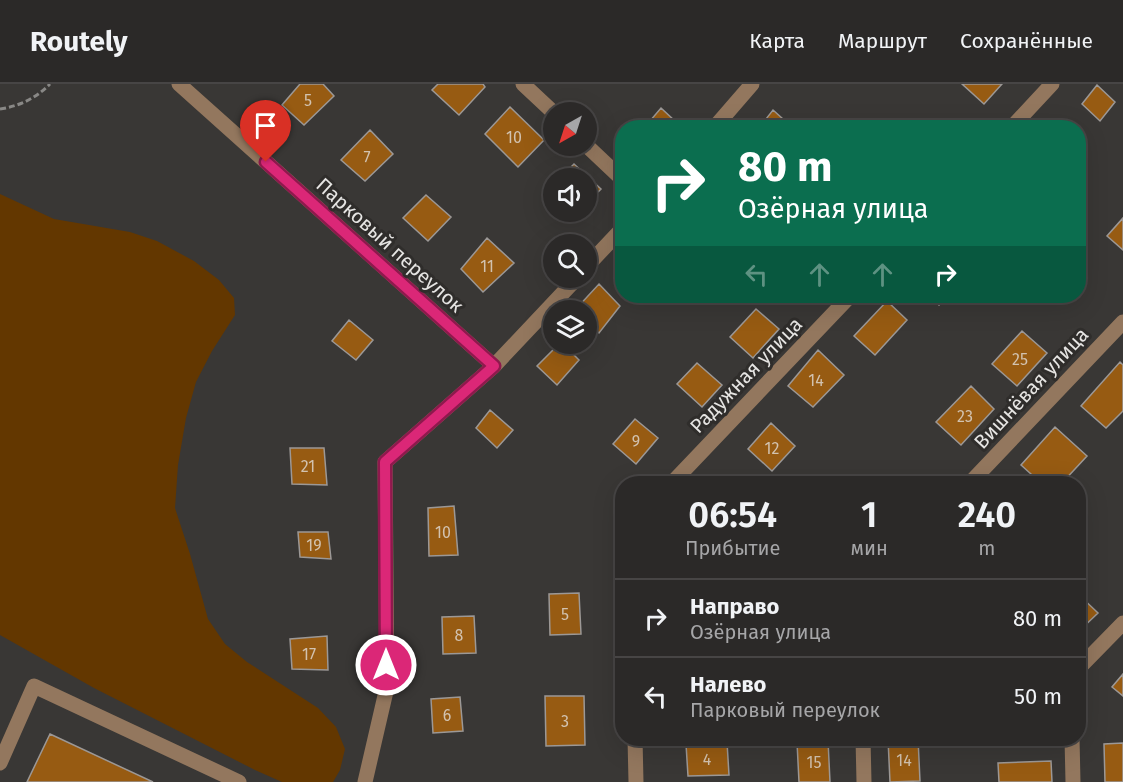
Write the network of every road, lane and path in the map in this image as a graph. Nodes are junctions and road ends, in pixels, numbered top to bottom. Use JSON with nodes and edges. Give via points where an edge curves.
{"nodes":[{"id":1,"x":50,"y":84,"type":"edge"},
{"id":2,"x":178,"y":84,"type":"edge"},
{"id":3,"x":523,"y":84,"type":"edge"},
{"id":4,"x":752,"y":84,"type":"edge"},
{"id":5,"x":1052,"y":84,"type":"edge"},
{"id":6,"x":543,"y":103,"type":"edge"},
{"id":7,"x":0,"y":109,"type":"edge"},
{"id":8,"x":721,"y":120,"type":"edge"},
{"id":9,"x":1018,"y":120,"type":"edge"},
{"id":10,"x":597,"y":155,"type":"edge"},
{"id":11,"x":615,"y":172,"type":"edge"},
{"id":12,"x":615,"y":236,"type":"edge"},
{"id":13,"x":597,"y":255,"type":"edge"},
{"id":14,"x":568,"y":288,"type":"edge"},
{"id":15,"x":843,"y":303,"type":"edge"},
{"id":16,"x":1123,"y":322,"type":"edge"},
{"id":17,"x":494,"y":366,"type":"junction"},
{"id":18,"x":679,"y":476,"type":"edge"},
{"id":19,"x":977,"y":476,"type":"edge"},
{"id":20,"x":1123,"y":623,"type":"edge"},
{"id":21,"x":1086,"y":661,"type":"edge"},
{"id":22,"x":635,"y":746,"type":"edge"},
{"id":23,"x":863,"y":746,"type":"edge"},
{"id":24,"x":1072,"y":746,"type":"edge"},
{"id":25,"x":0,"y":763,"type":"edge"},
{"id":26,"x":239,"y":782,"type":"edge"},
{"id":27,"x":365,"y":782,"type":"edge"},
{"id":28,"x":636,"y":782,"type":"edge"},
{"id":29,"x":864,"y":782,"type":"edge"},
{"id":30,"x":1073,"y":782,"type":"edge"}],
"edges":[{"from":1,"to":7,"type":"path","via":[[39,95]]},
{"from":2,"to":17,"type":"street","name":"Парковый переулок"},
{"from":3,"to":6,"type":"street"},
{"from":4,"to":8,"type":"street"},
{"from":5,"to":9,"type":"street"},
{"from":10,"to":11,"type":"street"},
{"from":12,"to":13,"type":"street"},
{"from":14,"to":17,"type":"street"},
{"from":15,"to":18,"type":"street","name":"Радужная улица"},
{"from":16,"to":19,"type":"street","name":"Вишнёвая улица"},
{"from":17,"to":27,"type":"street","via":[[385,462],[387,687]]},
{"from":20,"to":21,"type":"street"},
{"from":22,"to":28,"type":"street"},
{"from":23,"to":29,"type":"street"},
{"from":24,"to":30,"type":"street"},
{"from":25,"to":26,"type":"street","via":[[34,686]]}]}
